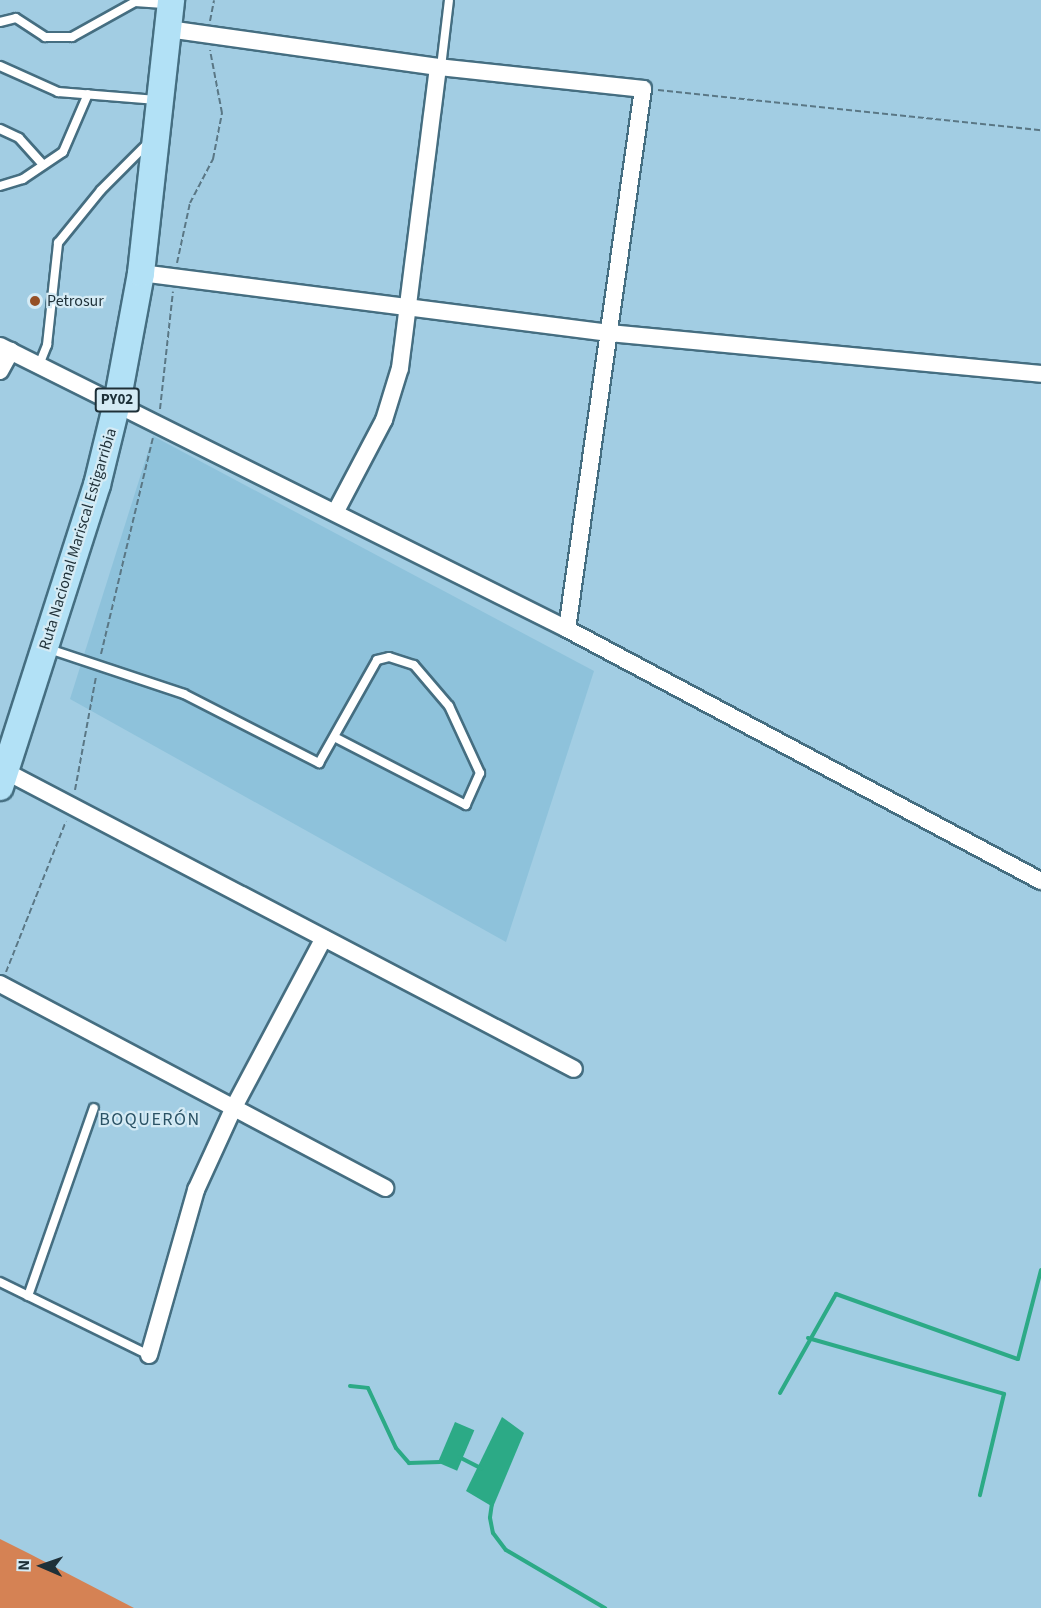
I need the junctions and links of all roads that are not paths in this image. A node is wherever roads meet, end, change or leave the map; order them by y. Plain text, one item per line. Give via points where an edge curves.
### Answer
1 (449, 0) edge
2 (135, 1) edge
3 (170, 11) edge
4 (0, 22) edge
5 (0, 66) edge
6 (440, 67) junction
7 (88, 94) junction
8 (160, 100) junction
9 (0, 129) edge
10 (157, 135) junction
11 (43, 165) junction
12 (0, 186) edge
13 (141, 273) junction
14 (408, 308) junction
15 (609, 333) junction
16 (5, 349) edge
17 (39, 365) junction
18 (0, 371) edge
19 (1041, 374) edge
20 (117, 403) junction
21 (336, 511) junction
22 (567, 629) junction
23 (45, 648) junction
24 (334, 736) junction
25 (3, 779) edge
26 (1041, 880) edge
27 (324, 938) junction
28 (1, 984) edge
29 (574, 1070) dead end
30 (234, 1107) junction
31 (94, 1108) dead end
32 (385, 1188) dead end
33 (0, 1282) edge
34 (28, 1296) junction
35 (149, 1355) joint

1 - 6 lane
2 - 3 lane
2 - 4 lane via 72,37 45,37 16,18
3 - 6 street via 207,34
3 - 8 main road, Ruta Nacional Mariscal Estigarribia / PY02
5 - 7 lane via 58,92
6 - 14 street
6 - 15 street via 643,89
7 - 8 lane
7 - 11 lane via 63,152
8 - 10 main road, Ruta Nacional Mariscal Estigarribia / PY02
9 - 11 lane via 19,138
10 - 13 main road, Ruta Nacional Mariscal Estigarribia / PY02
10 - 17 lane via 101,190 58,243 47,345
11 - 12 lane via 23,179
13 - 14 street
13 - 20 main road, Ruta Nacional Mariscal Estigarribia / PY02
14 - 15 street
14 - 21 street via 400,368 384,420
15 - 19 street
15 - 22 street
16 - 17 street
16 - 18 street
17 - 20 street
20 - 21 street
20 - 23 main road, Ruta Nacional Mariscal Estigarribia / PY02 via 97,485
21 - 22 street
22 - 26 street
23 - 24 lane via 184,694 319,763
23 - 25 main road, Ruta Nacional Mariscal Estigarribia / PY02
24 - 24 lane via 466,805 480,774 449,706 414,665 389,657 377,660
25 - 27 street via 72,806
27 - 29 street
27 - 30 street
28 - 30 street
30 - 32 street
30 - 35 street via 196,1190
31 - 34 lane
33 - 34 lane
34 - 35 lane

